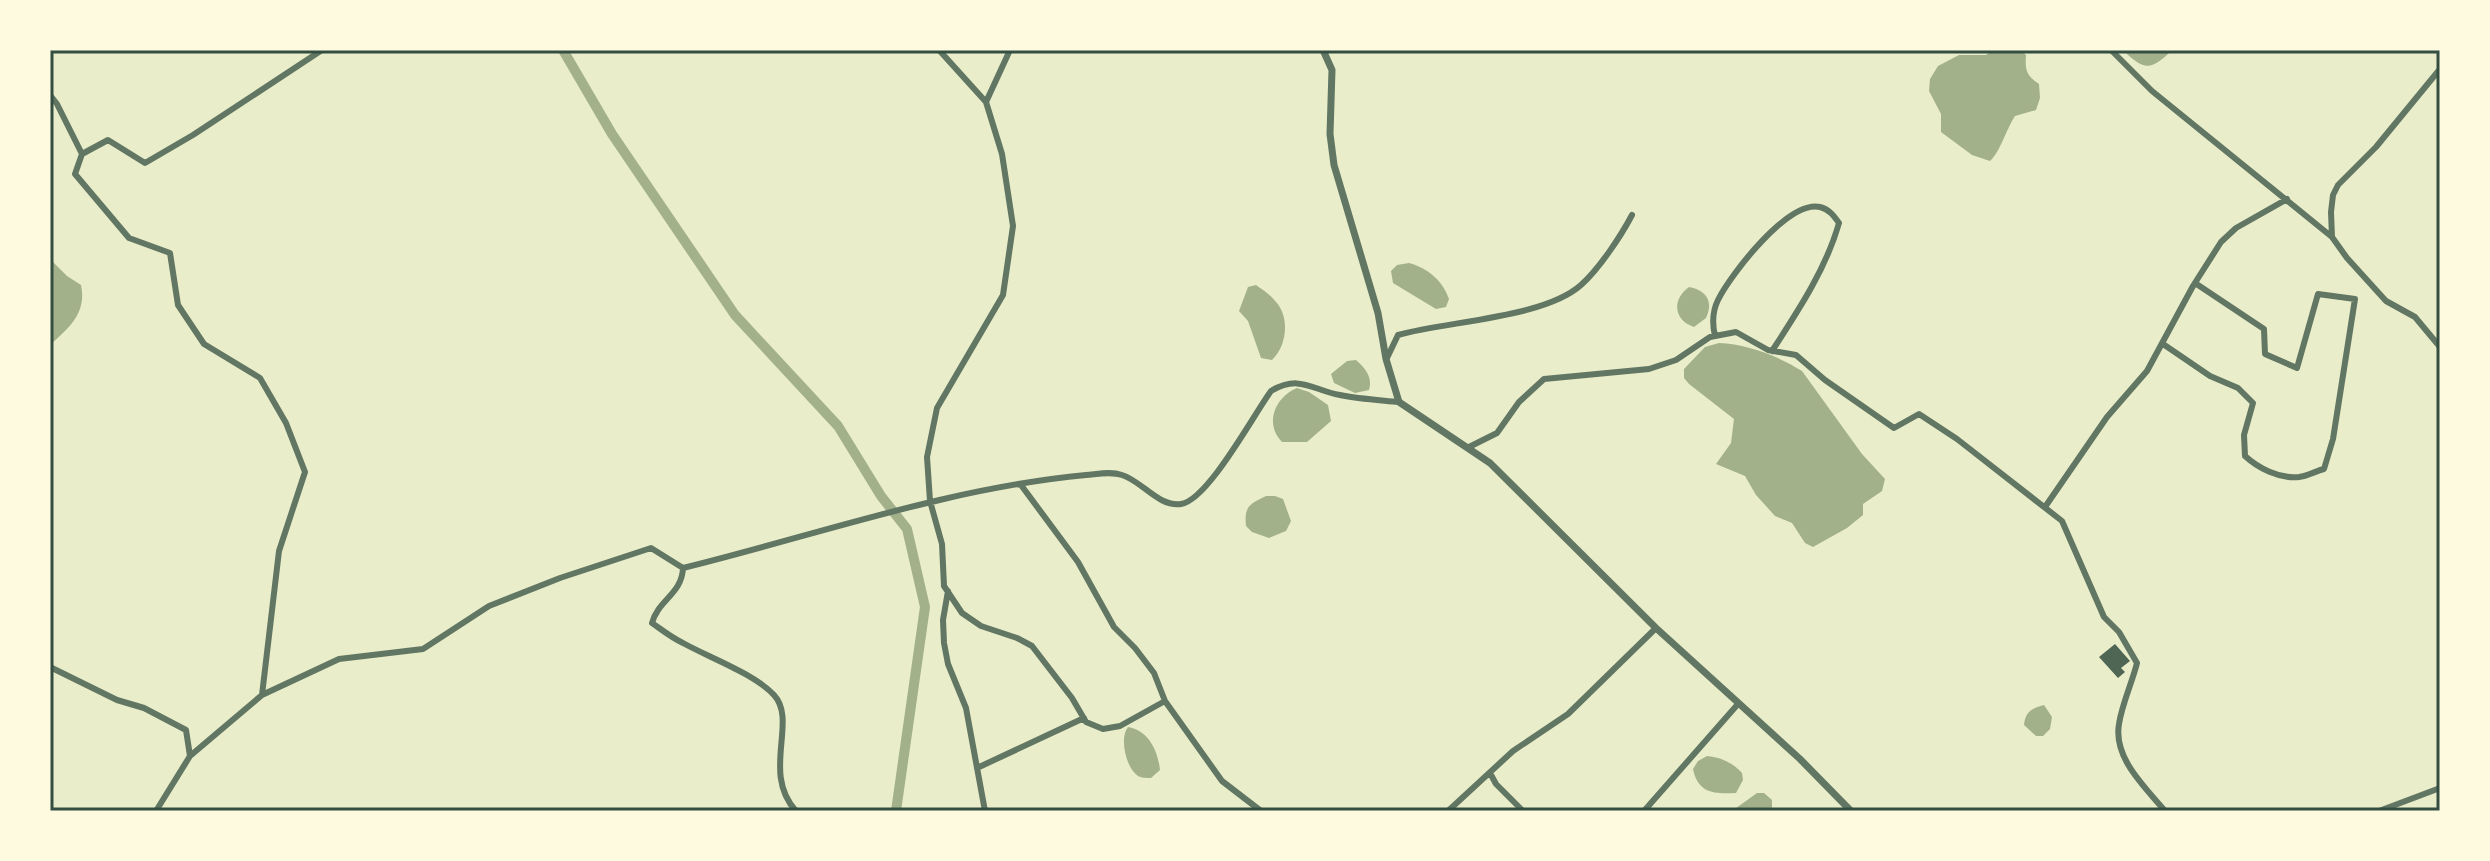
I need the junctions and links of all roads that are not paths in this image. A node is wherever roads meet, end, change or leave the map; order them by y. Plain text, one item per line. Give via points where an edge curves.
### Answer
1 (322, 50) edge
2 (939, 50) edge
3 (1010, 50) edge
4 (1323, 50) edge
5 (2111, 50) edge
6 (2440, 69) edge
7 (50, 95) edge
8 (986, 102) junction
9 (82, 154) junction
10 (2287, 199) junction
11 (1632, 215) dead end
12 (2332, 237) junction
13 (2195, 283) junction
14 (1715, 336) junction
15 (2163, 344) junction
16 (2440, 347) edge
17 (1772, 351) junction
18 (1386, 359) junction
19 (1399, 402) junction
20 (1469, 447) junction
21 (1021, 485) junction
22 (930, 501) junction
23 (2045, 507) junction
24 (683, 568) junction
25 (948, 591) junction
26 (1656, 628) junction
27 (50, 667) edge
28 (262, 695) junction
29 (1165, 701) junction
30 (1738, 704) junction
31 (1084, 718) junction
32 (190, 756) junction
33 (977, 768) junction
34 (1490, 773) junction
35 (2440, 788) edge
36 (2162, 810) edge
37 (156, 811) edge
38 (796, 811) edge
39 (985, 811) edge
40 (1261, 811) edge
41 (1448, 811) edge
42 (1523, 811) edge
43 (1644, 811) edge
44 (1851, 811) edge
45 (2379, 811) edge

1 - 9 street via 145,163 108,140
2 - 8 street
3 - 8 street
4 - 18 street via 1332,70 1331,149
5 - 10 street via 2152,91
6 - 12 street via 2338,185
7 - 9 street
8 - 22 street via 1002,154 1013,226 1003,295 937,408 927,457
9 - 28 street via 75,174 129,238 170,253 178,305 204,344 260,378 286,423 305,472 279,551
10 - 12 street
10 - 13 street via 2236,228
11 - 18 street via 1580,286 1538,307 1398,335
12 - 16 street via 2386,301 2415,317
13 - 15 street
13 - 15 street via 2264,329 2265,354 2297,368 2318,294 2355,299 2324,469 2298,477 2255,466 2245,456 2244,435 2253,403 2238,388
14 - 17 street via 1736,332
14 - 17 street via 1713,315 1728,283 1773,229 1799,210 1818,206 1839,223 1832,246
14 - 20 street via 1676,360 1649,369 1544,379 1497,433
15 - 23 street
17 - 23 street via 1796,355 1894,428 1919,414
18 - 19 street
19 - 20 street
19 - 21 street via 1283,384 1271,391 1218,473 1182,504 1167,502 1114,473
20 - 26 street
21 - 22 street
21 - 29 street via 1078,562 1114,627 1154,673
22 - 24 street
22 - 25 street
23 - 36 street via 2062,521 2104,617 2137,663 2119,724 2119,746
24 - 28 street via 651,548 489,606 423,649 339,659
24 - 38 street via 680,585 652,623 776,696 783,720 778,767 786,800
25 - 31 street via 962,613 981,626 1032,646
25 - 33 street via 944,643 966,708
26 - 30 street
26 - 34 street via 1568,714
27 - 32 street via 186,730
28 - 32 street
29 - 31 street via 1120,726 1103,729
29 - 40 street via 1222,781
30 - 43 street
30 - 44 street
31 - 33 street
32 - 37 street
33 - 39 street
34 - 41 street
34 - 42 street
35 - 45 street

